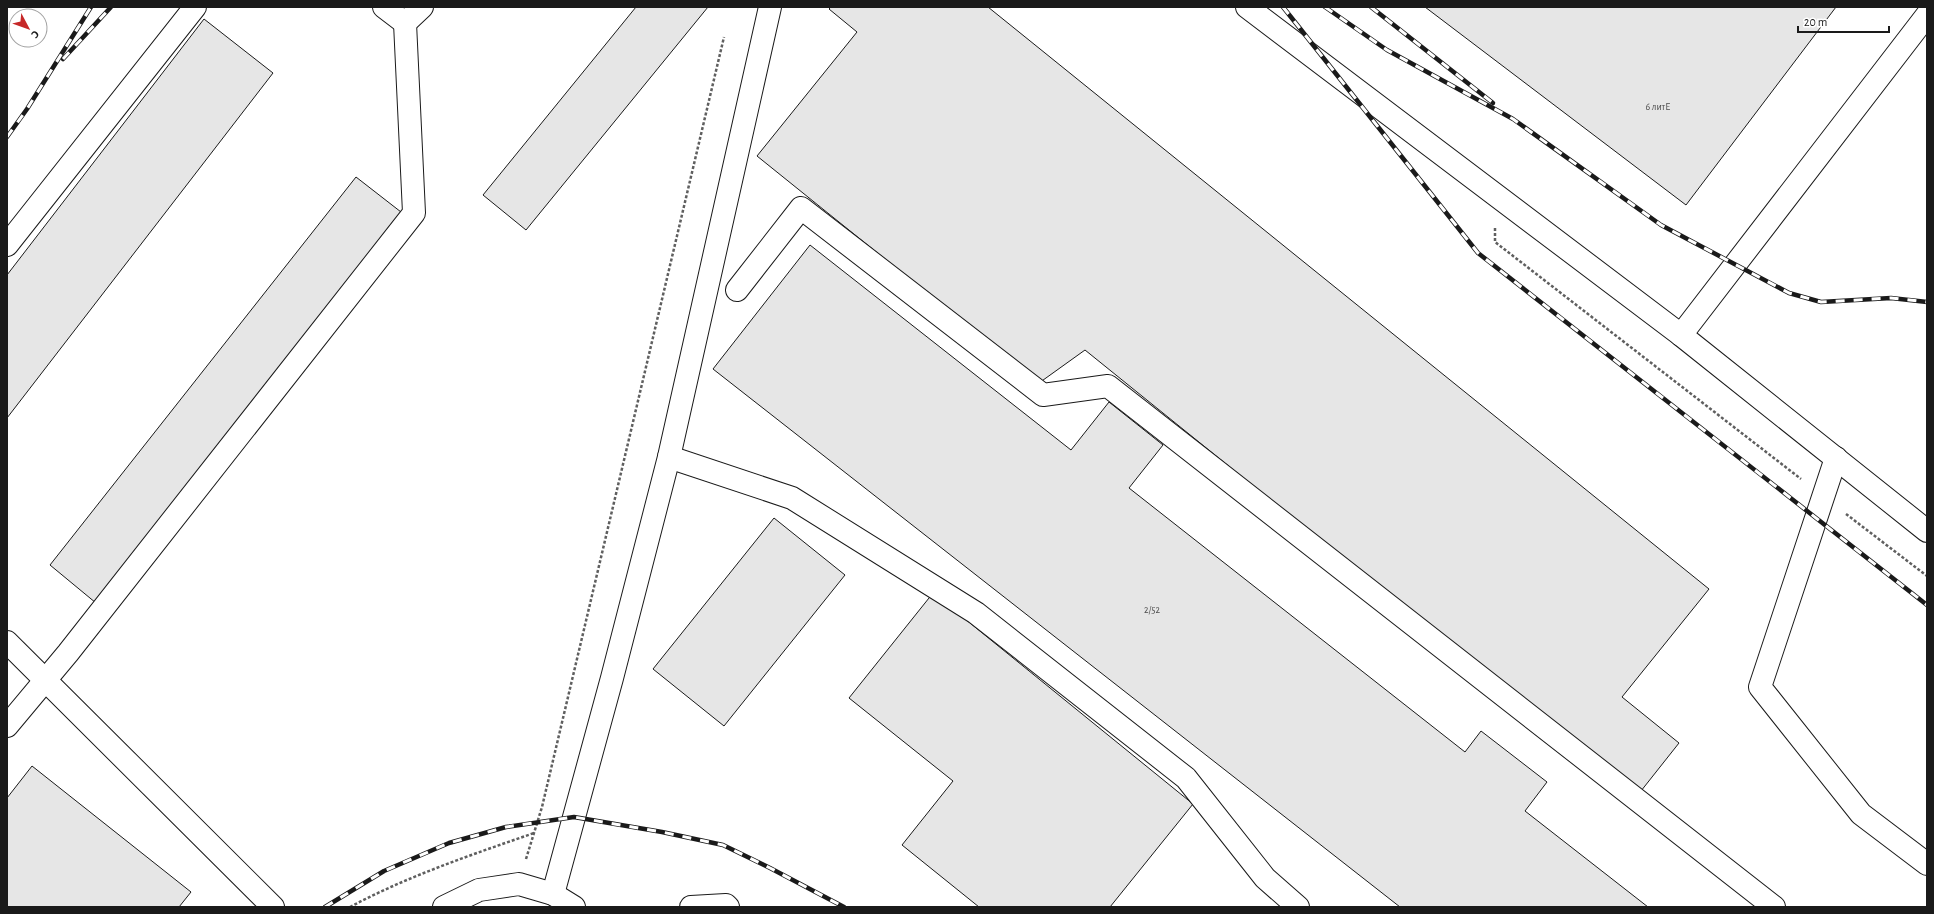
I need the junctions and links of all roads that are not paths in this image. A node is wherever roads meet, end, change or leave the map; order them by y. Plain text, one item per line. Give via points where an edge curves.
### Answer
1 (195, 7) edge
2 (384, 7) edge
3 (422, 7) edge
4 (770, 7) edge
5 (1248, 7) edge
6 (1927, 15) edge
7 (405, 23) junction
8 (7, 245) edge
9 (737, 290) dead end
10 (1681, 335) junction
11 (669, 457) junction
12 (1836, 458) junction
13 (1927, 530) edge
14 (7, 642) edge
15 (45, 680) junction
16 (7, 726) edge
17 (1927, 864) edge
18 (553, 894) junction
19 (273, 907) edge
20 (443, 907) edge
21 (574, 907) edge
22 (691, 907) edge
23 (728, 907) edge
24 (1298, 907) edge
25 (1774, 907) edge

1 - 8 lane
2 - 7 lane
3 - 7 lane
4 - 11 lane
5 - 10 lane
6 - 10 lane
7 - 15 lane via 414,213
9 - 25 lane via 801,208 1043,395 1108,386
10 - 12 lane
11 - 18 lane
11 - 24 lane via 792,498 976,614 1186,778 1265,878
12 - 13 lane
12 - 17 lane via 1760,687 1861,814
14 - 15 lane
15 - 16 lane
15 - 19 lane
18 - 20 lane via 519,884 480,890
18 - 21 lane
22 - 23 lane

